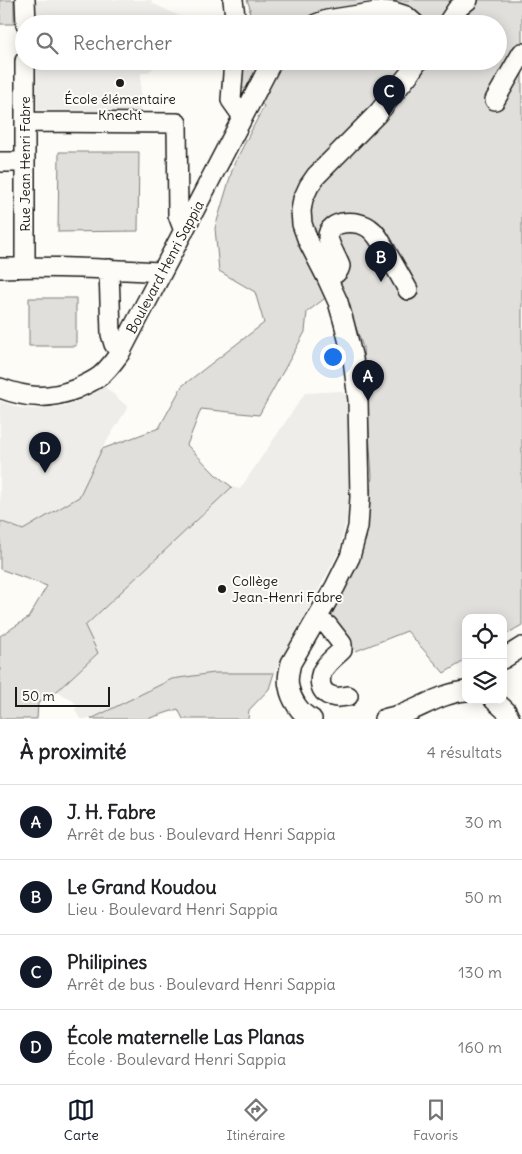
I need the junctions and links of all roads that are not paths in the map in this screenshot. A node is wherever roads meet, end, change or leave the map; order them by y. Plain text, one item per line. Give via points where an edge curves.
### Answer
1 (25, 0) edge
2 (234, 0) edge
3 (468, 0) edge
4 (26, 15) edge
5 (235, 15) edge
6 (359, 15) edge
7 (403, 15) edge
8 (453, 15) edge
9 (522, 53) edge
10 (25, 70) edge
11 (233, 70) edge
12 (267, 70) edge
13 (412, 70) edge
14 (494, 100) dead end
15 (243, 117) junction
16 (25, 122) junction
17 (0, 162) edge
18 (25, 162) junction
19 (184, 231) junction
20 (25, 267) junction
21 (0, 268) edge
22 (109, 269) junction
23 (162, 272) junction
24 (327, 278) junction
25 (408, 290) dead end
26 (120, 353) junction
27 (0, 388) edge
28 (317, 618) junction
29 (522, 647) edge
30 (507, 656) edge
31 (462, 691) edge
32 (348, 696) dead end
33 (498, 704) edge
34 (522, 715) edge
35 (312, 719) edge
36 (384, 719) edge
37 (510, 719) edge
38 (519, 719) edge

1 - 4 street
2 - 5 street
3 - 8 street
6 - 7 street via 384,11
9 - 14 street
10 - 16 street, Rue Jean Henri Fabre
11 - 15 street via 231,100
12 - 15 street, Boulevard Henri Sappia
13 - 24 street via 378,113 316,176 303,199 302,224
15 - 19 street, Boulevard Henri Sappia
16 - 18 street, Rue Jean Henri Fabre
16 - 19 street via 177,123 178,216
17 - 18 street
18 - 20 street, Rue Jean Henri Fabre
19 - 23 street, Boulevard Henri Sappia
20 - 21 street
20 - 22 street
22 - 23 street
22 - 26 street via 111,334
23 - 26 street, Boulevard Henri Sappia
24 - 25 street via 340,266 329,240 330,230 346,222 356,223 368,226 376,234
24 - 28 street via 338,302 356,378 360,497 358,527 350,557
26 - 27 street, Boulevard Henri Sappia via 100,376 56,395 26,395
28 - 32 street via 328,626 343,647 325,667 321,688 333,697
28 - 35 street via 291,663 288,686 299,709
29 - 30 street
31 - 36 street
33 - 37 street
34 - 38 street

